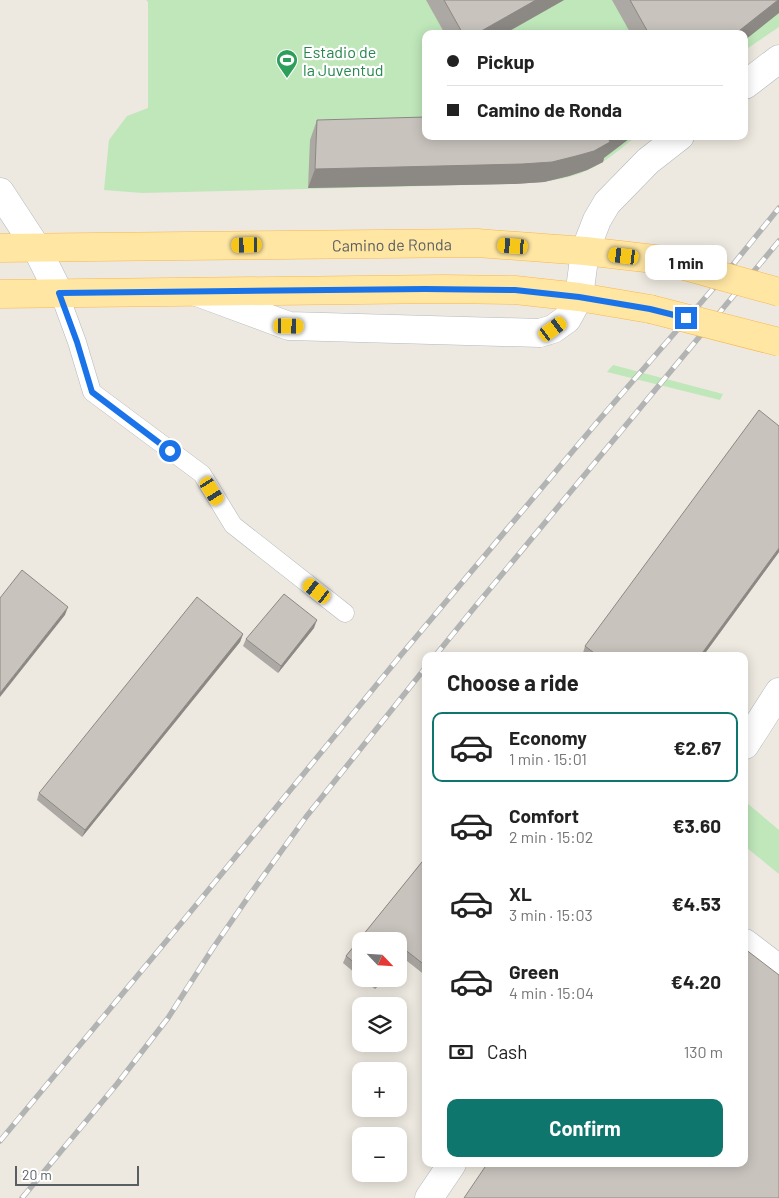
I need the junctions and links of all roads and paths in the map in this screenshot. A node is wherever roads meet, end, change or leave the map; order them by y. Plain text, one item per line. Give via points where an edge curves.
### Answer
1 (779, 59) edge
2 (748, 83) edge
3 (675, 140) edge
4 (0, 192) edge
5 (36, 247) junction
6 (0, 248) edge
7 (585, 251) junction
8 (195, 292) junction
9 (779, 292) edge
10 (59, 293) junction
11 (0, 294) edge
12 (579, 297) junction
13 (779, 342) edge
14 (345, 614) dead end
15 (779, 692) edge
16 (748, 740) edge
17 (748, 945) edge
18 (779, 969) edge
19 (450, 1167) edge
20 (429, 1198) edge

1 - 2 street
3 - 7 street via 648,161 608,203 597,220
4 - 5 street
5 - 6 main road, Camino de Ronda
5 - 7 main road, Camino de Ronda via 477,243
5 - 10 street
7 - 9 main road, Camino de Ronda, bridge via 662,260
7 - 12 street
8 - 10 main road
8 - 12 main road via 444,289 515,290
8 - 12 street via 289,326 540,333 567,319
10 - 11 main road
10 - 14 lane via 92,392 202,474 233,524
12 - 13 main road, bridge via 650,309
15 - 16 street
17 - 18 street
19 - 20 street

